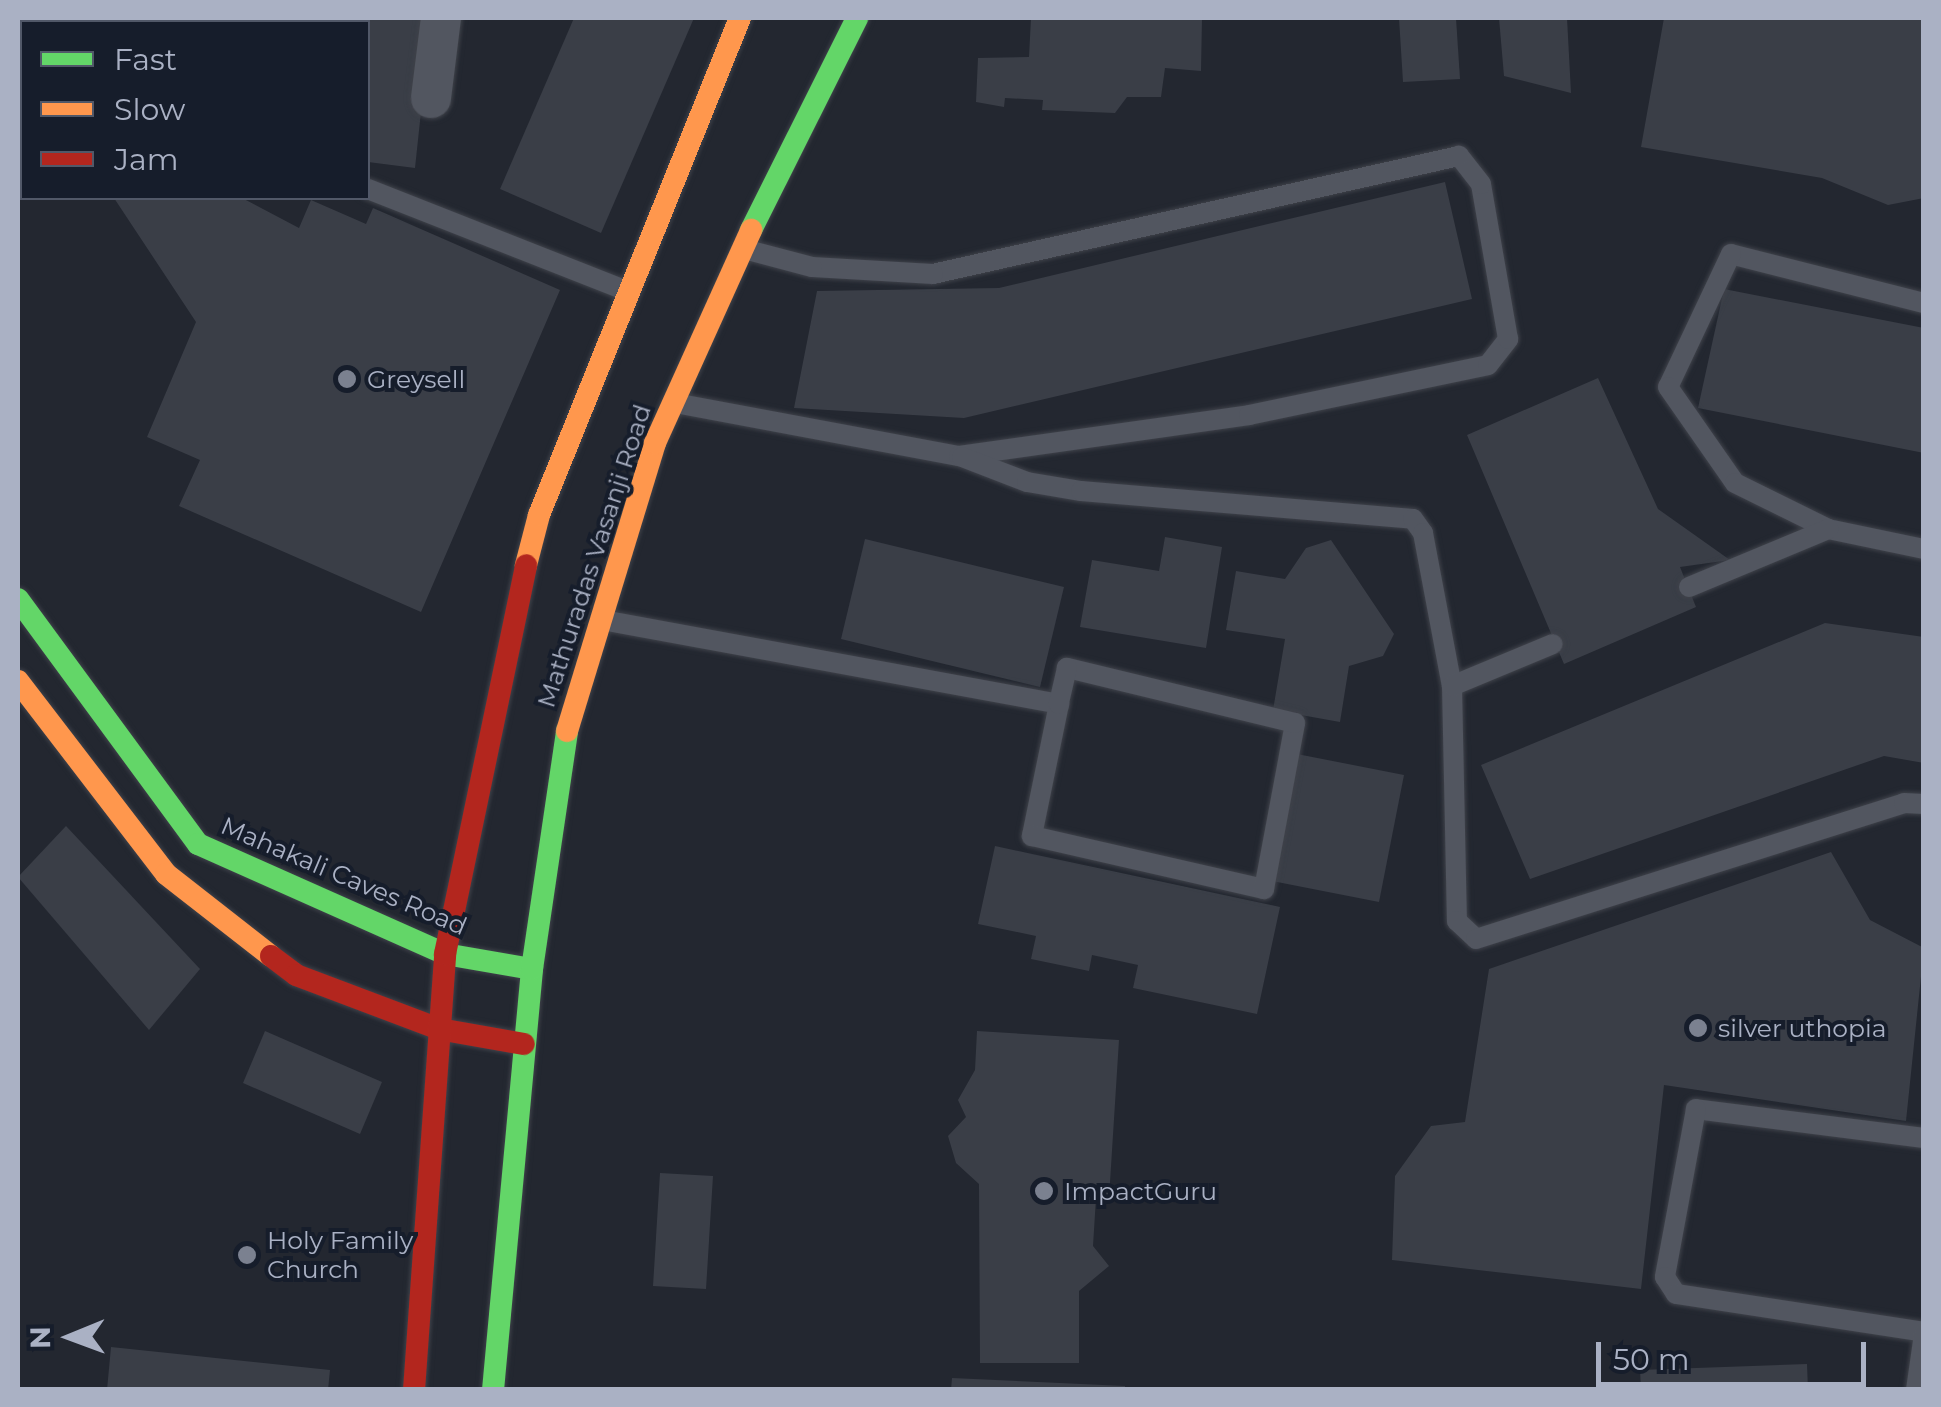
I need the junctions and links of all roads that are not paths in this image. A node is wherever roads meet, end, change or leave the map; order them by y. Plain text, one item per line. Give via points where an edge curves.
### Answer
1 (441, 18) edge
2 (740, 18) edge
3 (857, 18) edge
4 (431, 98) dead end
5 (370, 190) edge
6 (742, 249) junction
7 (625, 290) junction
8 (1924, 303) edge
9 (673, 402) junction
10 (959, 456) junction
11 (1828, 529) junction
12 (1924, 548) edge
13 (1689, 587) dead end
14 (18, 599) edge
15 (600, 620) junction
16 (1553, 644) dead end
17 (18, 684) edge
18 (1452, 686) junction
19 (1059, 704) junction
20 (1924, 804) edge
21 (394, 908) dead end
22 (362, 917) junction
23 (444, 954) junction
24 (532, 969) junction
25 (439, 1029) junction
26 (524, 1044) junction
27 (1924, 1138) edge
28 (1924, 1333) edge
29 (414, 1390) edge
30 (493, 1390) edge
31 (1916, 1390) edge

1 - 4 street
2 - 7 main road
3 - 6 main road, Mathuradas Vasanji Road
5 - 7 lane
6 - 9 main road, Mathuradas Vasanji Road
6 - 10 lane via 812,267 933,274 1445,155 1474,168 1508,339 1488,365 1195,424
7 - 23 main road via 539,516 447,883
8 - 11 lane via 1731,254 1668,387 1735,482
9 - 10 lane
9 - 15 main road, Mathuradas Vasanji Road
10 - 18 lane via 1027,482 1081,491 1207,508 1413,519 1423,533
11 - 12 lane
11 - 13 lane
14 - 22 main road, Mahakali Caves Road via 58,664 198,844
15 - 19 lane
15 - 24 main road, Mathuradas Vasanji Road via 570,716
16 - 18 lane
17 - 25 main road via 166,874 296,974
18 - 20 lane via 1457,921 1476,939 1904,803
19 - 19 lane via 1032,836 1264,889 1294,722 1066,668
21 - 22 main road
22 - 23 main road, Mahakali Caves Road
23 - 24 main road, Mahakali Caves Road
23 - 25 main road
24 - 26 main road, Mathuradas Vasanji Road
25 - 26 main road
25 - 29 main road
26 - 30 main road, Mathuradas Vasanji Road
27 - 28 lane via 1696,1109 1664,1277 1676,1294
28 - 31 lane

